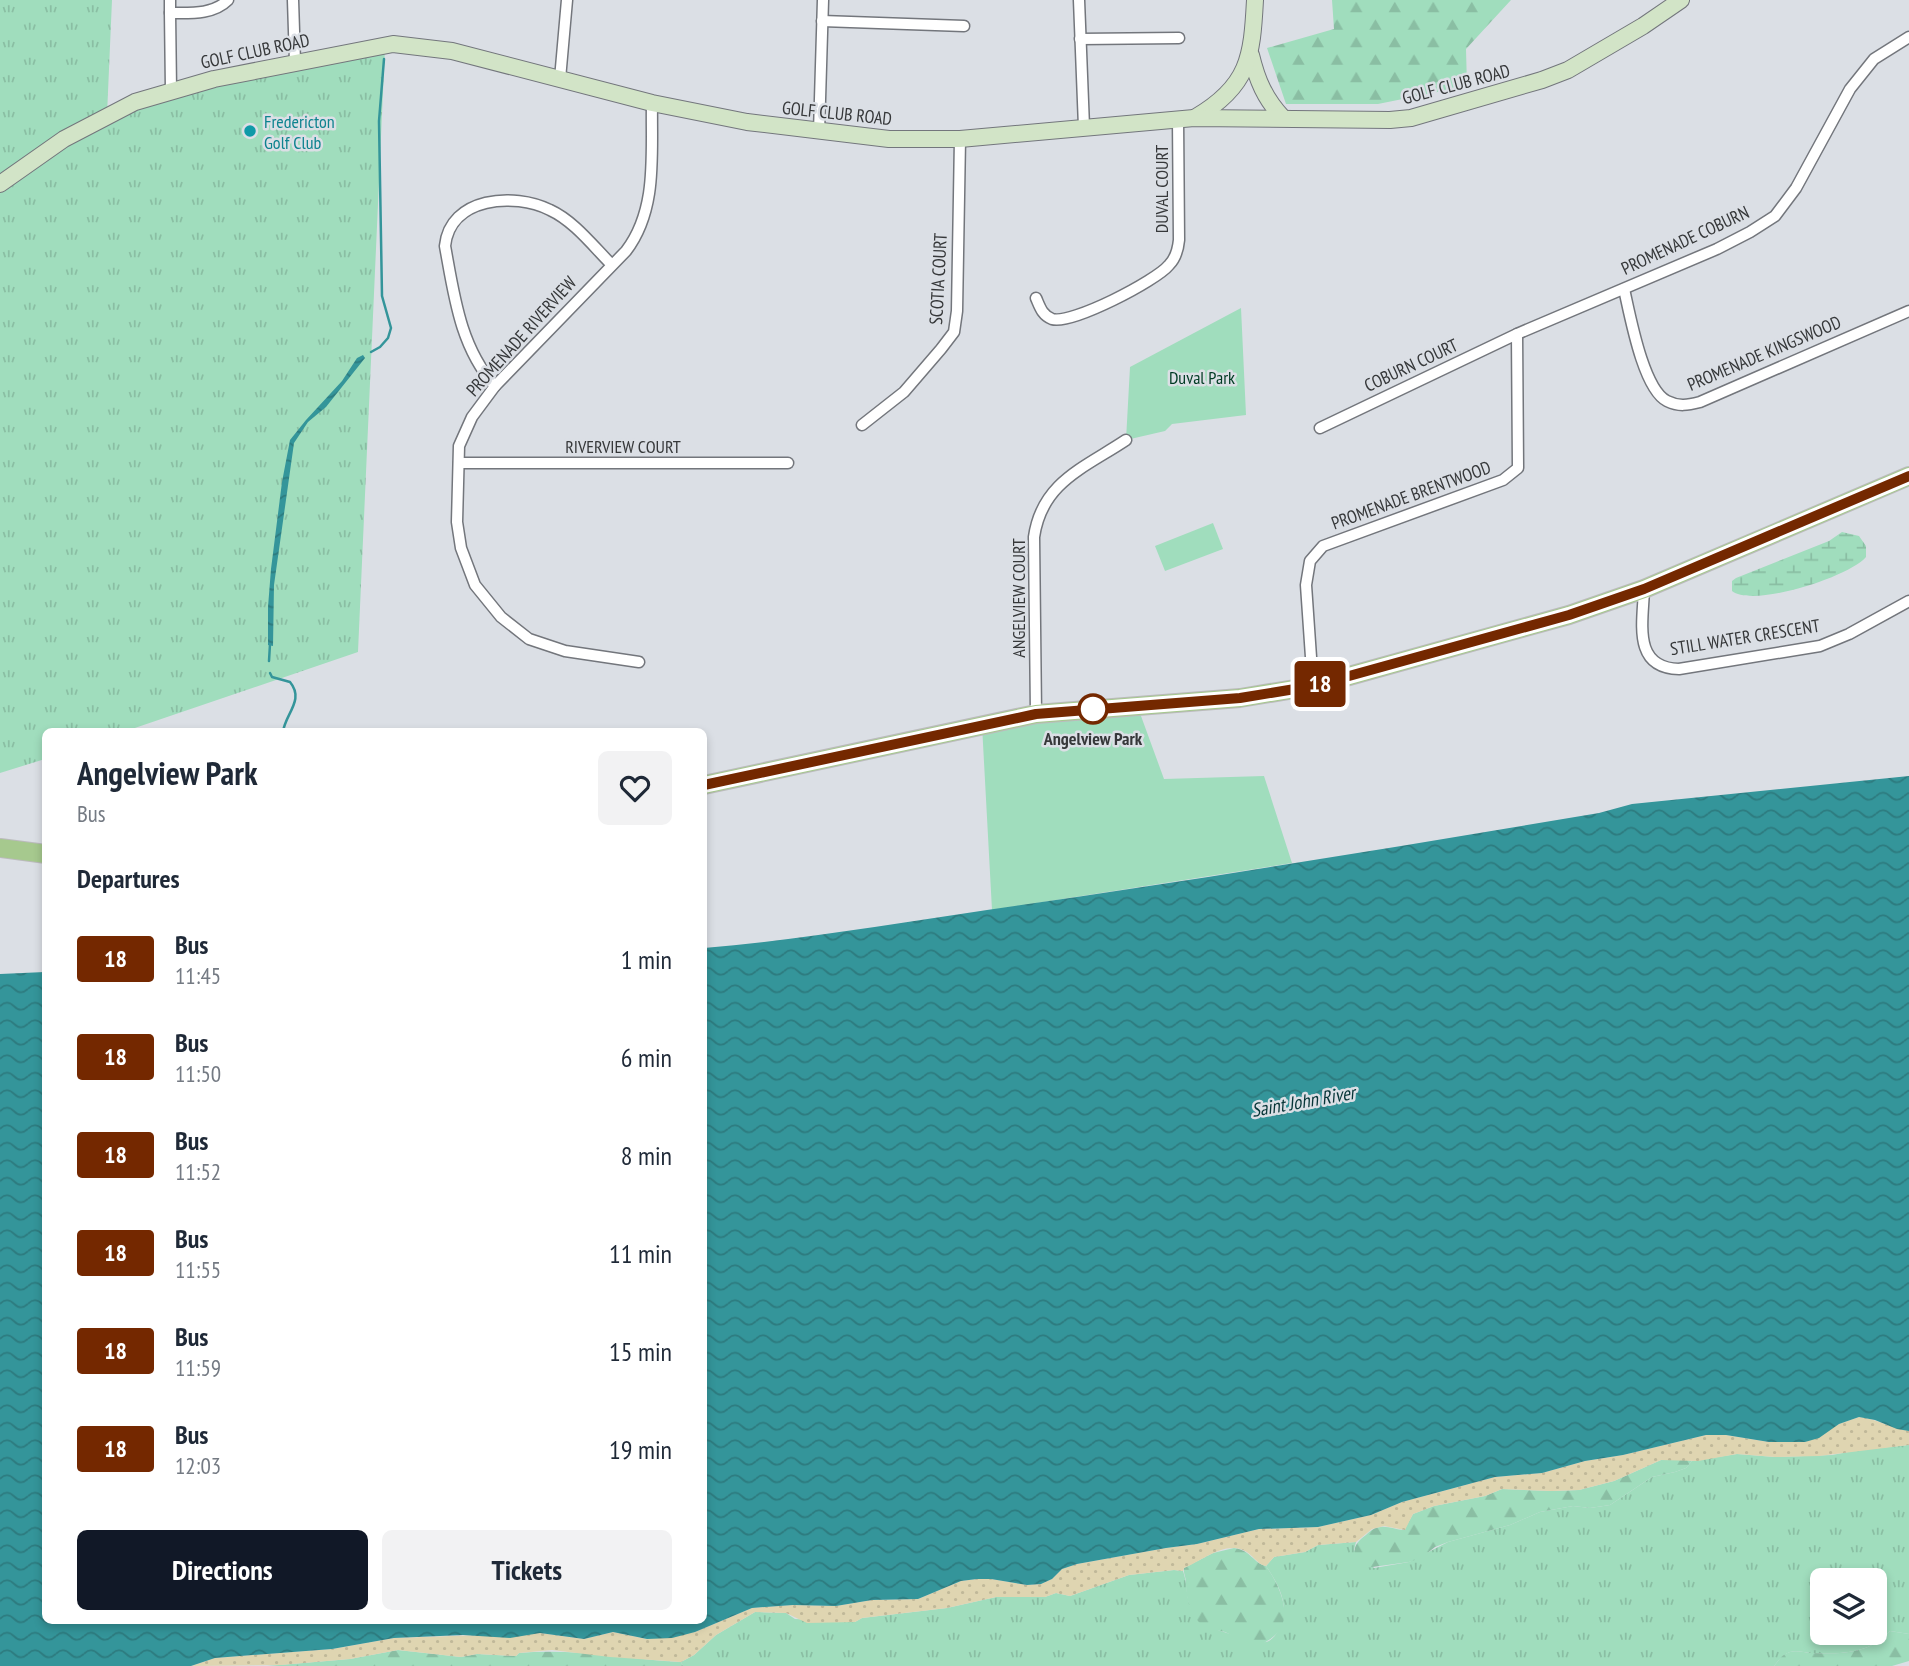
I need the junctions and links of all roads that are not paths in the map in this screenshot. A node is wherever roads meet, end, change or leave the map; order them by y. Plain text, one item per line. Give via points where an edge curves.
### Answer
1 (170, 0) edge
2 (228, 0) edge
3 (293, 0) edge
4 (567, 0) edge
5 (823, 0) edge
6 (1079, 0) edge
7 (1255, 0) edge
8 (1681, 0) edge
9 (170, 13) junction
10 (822, 21) junction
11 (964, 26) dead end
12 (1909, 37) edge
13 (1179, 38) dead end
14 (1080, 39) junction
15 (1251, 55) junction
16 (295, 62) junction
17 (560, 79) junction
18 (171, 90) junction
19 (652, 103) junction
20 (1186, 118) junction
21 (1283, 118) junction
22 (1083, 127) junction
23 (819, 132) junction
24 (960, 139) junction
25 (0, 184) edge
26 (611, 264) junction
27 (1623, 289) junction
28 (1036, 298) dead end
29 (1909, 311) edge
30 (1517, 334) junction
31 (495, 386) junction
32 (862, 425) dead end
33 (1320, 428) dead end
34 (1126, 440) dead end
35 (459, 463) junction
36 (788, 463) dead end
37 (1909, 476) edge
38 (1644, 589) junction
39 (1909, 601) edge
40 (639, 662) dead end
41 (1313, 686) junction
42 (1036, 714) junction
43 (707, 784) edge
44 (0, 849) edge
45 (42, 854) edge

1 - 9 street
2 - 9 street via 199,13
3 - 16 street
4 - 17 street
5 - 10 street
6 - 14 street
7 - 15 street
8 - 21 street, GOLF CLUB ROAD via 1568,70 1432,113 1390,120
9 - 18 street
10 - 11 street
10 - 23 street
12 - 27 street, PROMENADE COBURN via 1874,59 1850,89 1796,188 1775,216 1717,249
13 - 14 street
14 - 22 street
15 - 20 street via 1235,86 1210,109
15 - 21 street via 1261,88
16 - 17 street, GOLF CLUB ROAD via 393,44 452,51
16 - 18 street, GOLF CLUB ROAD
17 - 19 street, GOLF CLUB ROAD
18 - 25 street, GOLF CLUB ROAD via 135,102 64,139
19 - 23 street, GOLF CLUB ROAD
19 - 26 street, PROMENADE RIVERVIEW via 650,200 638,235
20 - 21 street, GOLF CLUB ROAD
20 - 22 street, GOLF CLUB ROAD
20 - 28 street, DUVAL COURT via 1178,250 1168,267 1072,317 1051,318 1042,313
22 - 24 street, GOLF CLUB ROAD
23 - 24 street, GOLF CLUB ROAD
24 - 32 street, SCOTIA COURT via 954,332 904,391
26 - 31 street, PROMENADE RIVERVIEW
26 - 31 street via 563,218 536,204 486,203 452,222 445,246 463,333 482,372
27 - 29 street, PROMENADE KINGSWOOD via 1650,384 1665,400 1681,406 1700,402
27 - 30 street, PROMENADE COBURN
30 - 33 street, COBURN COURT
30 - 41 street, PROMENADE BRENTWOOD via 1518,468 1503,480 1323,547 1310,561 1306,586
31 - 35 street, PROMENADE RIVERVIEW via 472,417 459,446
34 - 42 street, ANGELVIEW COURT via 1065,481 1050,495 1037,522
35 - 36 street, RIVERVIEW COURT
35 - 40 street, PROMENADE RIVERVIEW via 461,548 475,585 501,617 529,639 553,647
37 - 38 main road
38 - 39 street, STILL WATER CRESCENT via 1644,647 1667,669 1820,646
38 - 41 main road via 1569,615
41 - 42 main road via 1240,698
42 - 43 main road
44 - 45 main road

